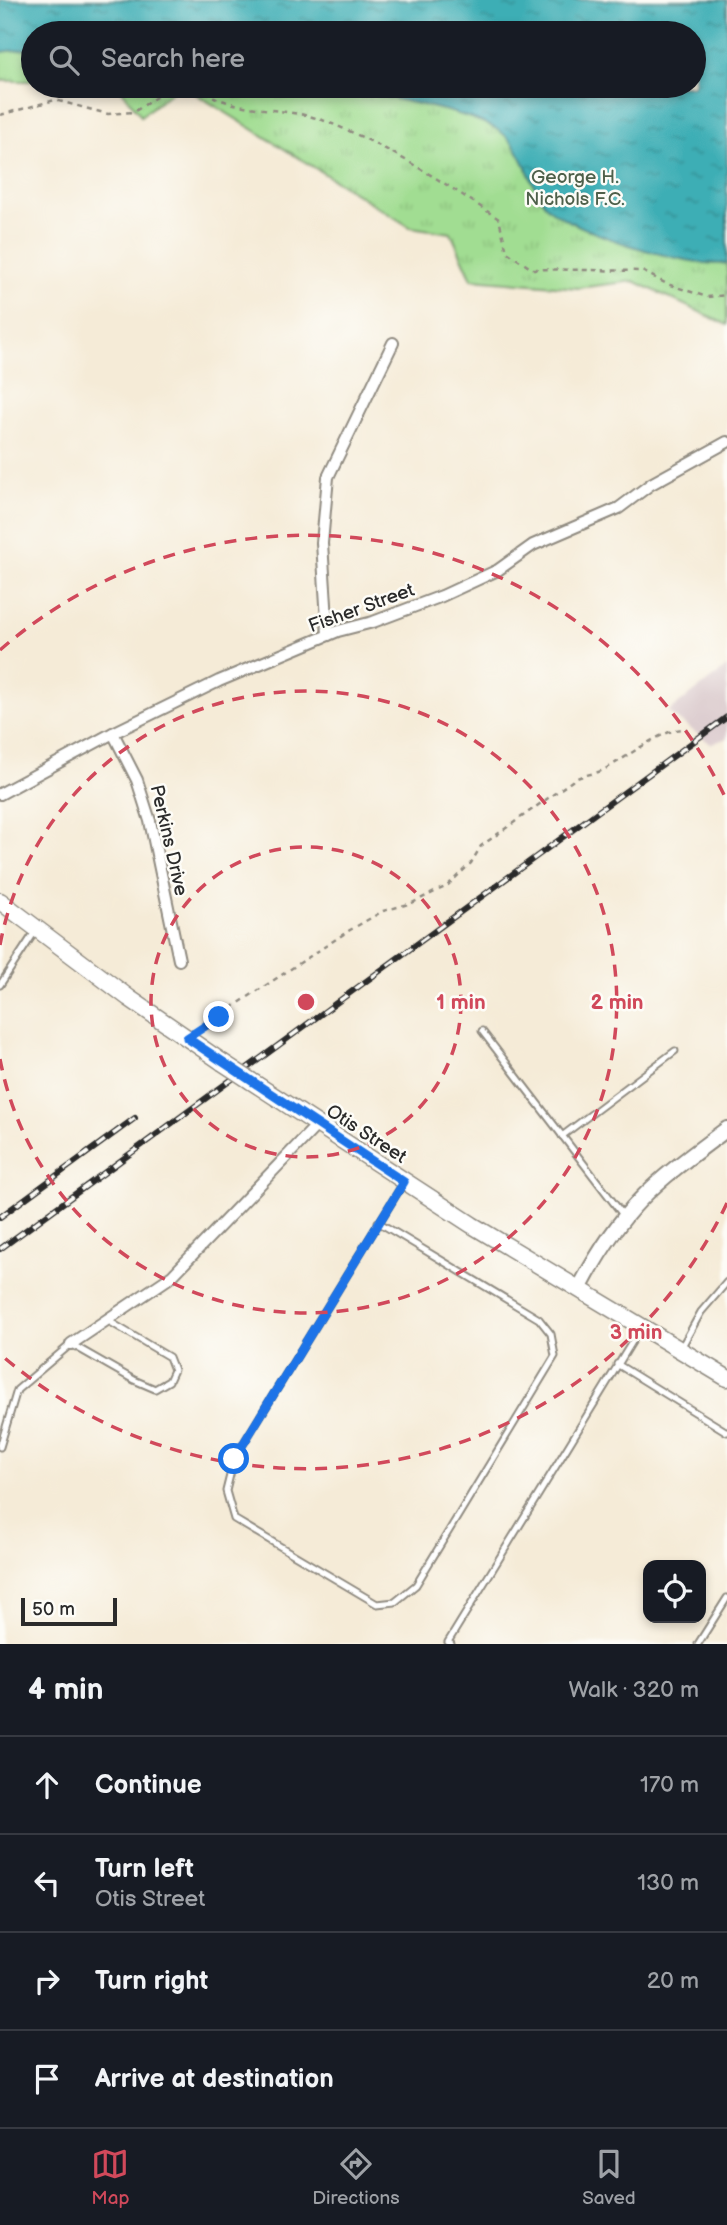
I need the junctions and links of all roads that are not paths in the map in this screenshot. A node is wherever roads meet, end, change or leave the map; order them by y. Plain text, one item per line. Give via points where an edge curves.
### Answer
1 (393, 343) dead end
2 (727, 442) edge
3 (328, 635) junction
4 (113, 733) junction
5 (0, 794) edge
6 (0, 901) edge
7 (36, 930) junction
8 (179, 960) dead end
9 (0, 985) edge
10 (482, 1031) dead end
11 (676, 1051) dead end
12 (316, 1126) junction
13 (727, 1129) edge
14 (562, 1136) junction
15 (404, 1182) junction
16 (624, 1215) junction
17 (378, 1222) junction
18 (727, 1282) edge
19 (579, 1289) junction
20 (107, 1320) junction
21 (642, 1327) junction
22 (71, 1344) junction
23 (680, 1350) junction
24 (617, 1364) junction
25 (727, 1378) edge
26 (727, 1432) edge
27 (0, 1447) edge
28 (727, 1598) edge
29 (451, 1644) edge
30 (698, 1644) edge

1 - 3 street via 328,477 322,543
2 - 3 street, Fisher Street via 651,484 619,508 533,545 498,570 373,622
3 - 4 street, Fisher Street
4 - 5 street, Fisher Street
4 - 8 street, Perkins Drive via 137,780 150,821
6 - 7 main road, Otis Street
7 - 9 lane
7 - 12 main road, Otis Street, bridge
10 - 14 lane
11 - 14 lane
12 - 15 main road, Otis Street
12 - 20 street via 172,1276
13 - 16 street via 662,1176
14 - 16 lane
15 - 17 lane
15 - 19 main road, Otis Street
16 - 19 street
17 - 17 lane via 234,1459 226,1491 234,1519 377,1604 395,1602 416,1585 555,1356 551,1334 539,1319
18 - 23 lane via 701,1312
19 - 21 main road, Otis Street
20 - 22 street
20 - 22 lane via 169,1357 174,1370 169,1381 156,1389
21 - 23 main road, Otis Street
21 - 24 lane
22 - 27 lane via 17,1390
23 - 25 main road, Otis Street
24 - 26 lane
24 - 29 lane via 448,1642
28 - 30 lane

